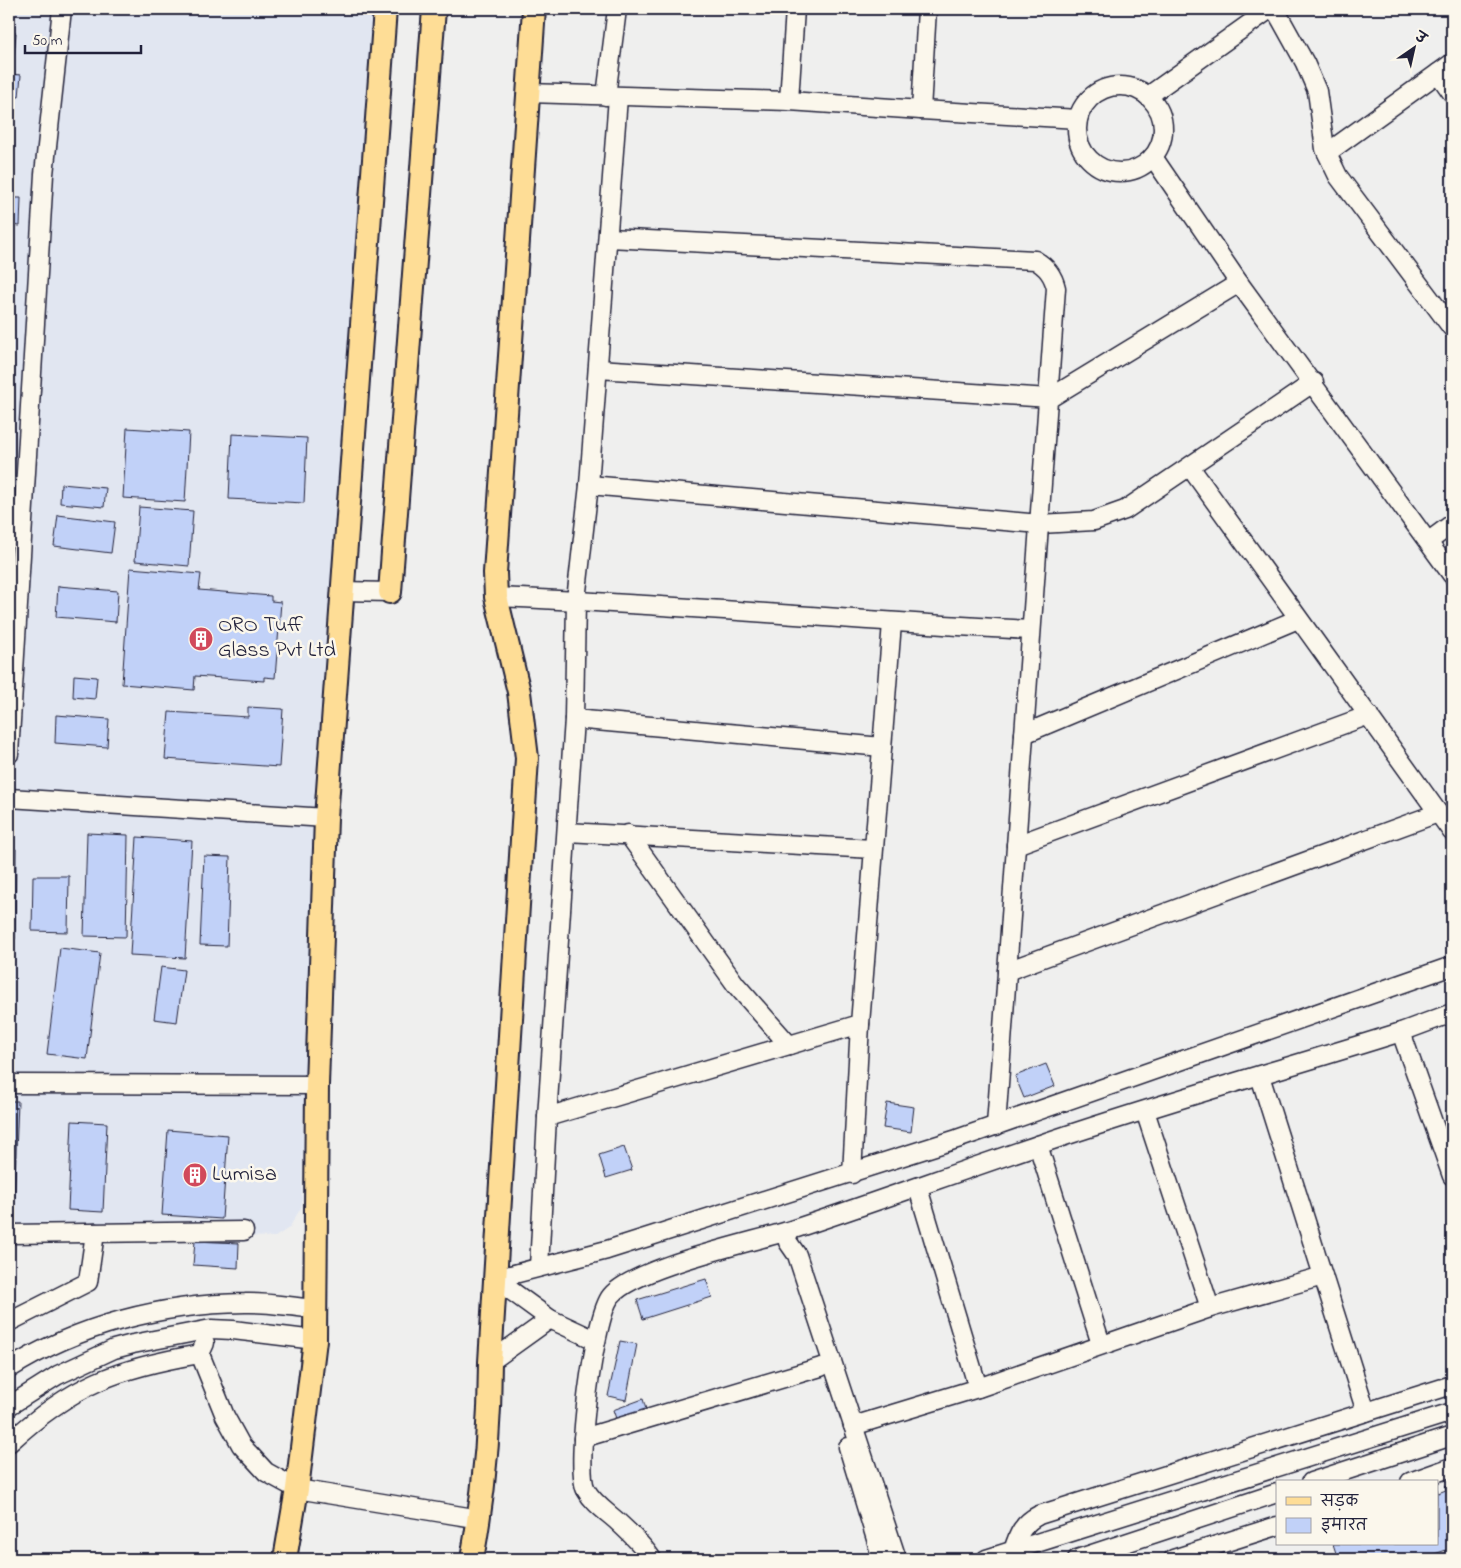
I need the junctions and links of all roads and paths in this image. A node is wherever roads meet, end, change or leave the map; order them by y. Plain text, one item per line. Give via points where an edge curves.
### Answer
1 (62, 9) edge
2 (385, 9) edge
3 (434, 9) edge
4 (534, 9) edge
5 (617, 9) edge
6 (795, 9) edge
7 (926, 9) edge
8 (1270, 9) edge
9 (1275, 9) edge
10 (1445, 68) edge
11 (528, 93) junction
12 (1452, 93) edge
13 (1148, 96) junction
14 (612, 97) junction
15 (789, 101) junction
16 (921, 110) junction
17 (1078, 119) junction
18 (1327, 154) junction
19 (1153, 157) junction
20 (609, 238) junction
21 (1240, 282) junction
22 (1452, 328) edge
23 (598, 369) junction
24 (1314, 382) junction
25 (1050, 398) junction
26 (1190, 467) junction
27 (589, 485) junction
28 (1040, 524) junction
29 (1452, 524) edge
30 (1429, 541) junction
31 (1452, 574) edge
32 (342, 591) junction
33 (390, 592) joint
34 (496, 597) junction
35 (576, 600) junction
36 (1298, 619) junction
37 (892, 623) junction
38 (1031, 630) junction
39 (1369, 715) junction
40 (574, 719) junction
41 (1024, 734) junction
42 (882, 747) junction
43 (9, 754) edge
44 (9, 798) edge
45 (1438, 813) junction
46 (326, 818) junction
47 (567, 832) junction
48 (1452, 832) edge
49 (628, 834) junction
50 (1016, 845) junction
51 (874, 850) junction
52 (1452, 966) edge
53 (1007, 971) junction
54 (1452, 1013) edge
55 (860, 1024) junction
56 (1401, 1032) junction
57 (789, 1045) junction
58 (1260, 1076) junction
59 (9, 1084) edge
60 (317, 1085) junction
61 (1145, 1111) junction
62 (547, 1117) junction
63 (996, 1126) junction
64 (1038, 1145) junction
65 (852, 1174) junction
66 (1452, 1176) edge
67 (918, 1188) junction
68 (244, 1231) dead end
69 (95, 1233) junction
70 (9, 1234) edge
71 (787, 1237) junction
72 (539, 1267) junction
73 (1323, 1276) junction
74 (495, 1279) junction
75 (214, 1304) junction
76 (1210, 1308) junction
77 (317, 1309) junction
78 (550, 1319) junction
79 (9, 1322) edge
80 (212, 1329) junction
81 (315, 1340) junction
82 (595, 1340) junction
83 (1100, 1344) junction
84 (200, 1354) junction
85 (490, 1362) junction
86 (821, 1367) junction
87 (9, 1369) edge
88 (1452, 1385) edge
89 (978, 1388) junction
90 (9, 1406) edge
91 (1366, 1412) junction
92 (1452, 1412) edge
93 (853, 1426) junction
94 (1452, 1436) edge
95 (583, 1438) junction
96 (9, 1443) edge
97 (1452, 1468) edge
98 (1317, 1480) edge
99 (1416, 1480) edge
100 (297, 1489) junction
101 (1276, 1493) edge
102 (480, 1519) junction
103 (1276, 1526) edge
104 (1013, 1551) junction
105 (285, 1559) edge
106 (472, 1559) edge
107 (652, 1559) edge
108 (882, 1559) edge
109 (897, 1559) edge
110 (986, 1559) edge
111 (1077, 1559) edge
112 (1173, 1559) edge

1 - 43 street via 44,174
2 - 32 main road
3 - 33 main road
4 - 11 main road
5 - 14 street
6 - 15 street
7 - 16 street
8 - 13 street
9 - 18 street via 1305,63 1316,91
10 - 12 street
10 - 18 street
11 - 14 street
11 - 34 main road
13 - 17 street via 1132,88 1115,86 1098,92 1085,103
13 - 19 street via 1158,109 1163,125 1161,142
14 - 15 street
14 - 20 street
15 - 16 street
16 - 17 street
17 - 19 street via 1077,136 1083,151 1101,167 1125,172 1141,167
18 - 22 street via 1338,176
19 - 21 street
20 - 23 street
20 - 25 street via 1036,260 1046,266 1056,288
21 - 24 street
21 - 25 street
23 - 25 street
23 - 27 street
24 - 26 street
24 - 30 street
25 - 28 street
26 - 28 street via 1108,518
26 - 36 street
27 - 28 street
27 - 35 street
28 - 38 street
29 - 30 street
30 - 31 street
32 - 33 street
32 - 46 main road
34 - 35 street
34 - 74 main road via 519,692 527,758
35 - 37 street
35 - 40 street
36 - 39 street
36 - 41 street
37 - 38 street
37 - 42 street
38 - 41 street
39 - 45 street
39 - 50 street
40 - 42 street
40 - 47 street
41 - 50 street
42 - 51 street
44 - 46 street
45 - 48 street
45 - 53 street
46 - 60 main road
47 - 49 street
47 - 62 street
49 - 51 street
49 - 57 street via 736,985
50 - 53 street
51 - 55 street
52 - 63 street
53 - 63 street
54 - 56 street
55 - 57 street
55 - 65 street
56 - 58 street
56 - 66 street
57 - 62 street
58 - 61 street
58 - 73 street
59 - 60 street
60 - 77 main road
61 - 64 street
61 - 76 street
62 - 72 street
63 - 65 street
64 - 67 street
64 - 83 street
65 - 72 street via 607,1250
67 - 71 street
67 - 89 street
68 - 69 street
69 - 70 street
69 - 79 street via 88,1282
71 - 82 street via 655,1271 620,1286 608,1298
71 - 86 street via 787,1259
71 - 93 street via 797,1255
72 - 74 street
73 - 76 street
73 - 91 street
74 - 78 street
74 - 85 main road
75 - 77 street via 246,1302
75 - 80 street
75 - 87 street via 135,1315 59,1341
76 - 83 street
77 - 81 main road
78 - 82 street
78 - 85 street
80 - 81 street
80 - 84 street
80 - 90 street via 114,1350 58,1375
81 - 100 main road
82 - 95 street
83 - 89 street
84 - 96 street via 156,1361 101,1378 35,1419
84 - 100 street via 225,1416 241,1445 266,1472
85 - 102 main road via 489,1421
86 - 95 street
86 - 108 street
88 - 91 street
89 - 93 street
91 - 104 street via 1039,1515 1024,1527
92 - 104 street
93 - 109 street
94 - 98 street
95 - 107 street via 584,1487
97 - 99 street
100 - 102 street
100 - 105 main road
101 - 111 street
102 - 106 main road
103 - 112 street
104 - 110 street

